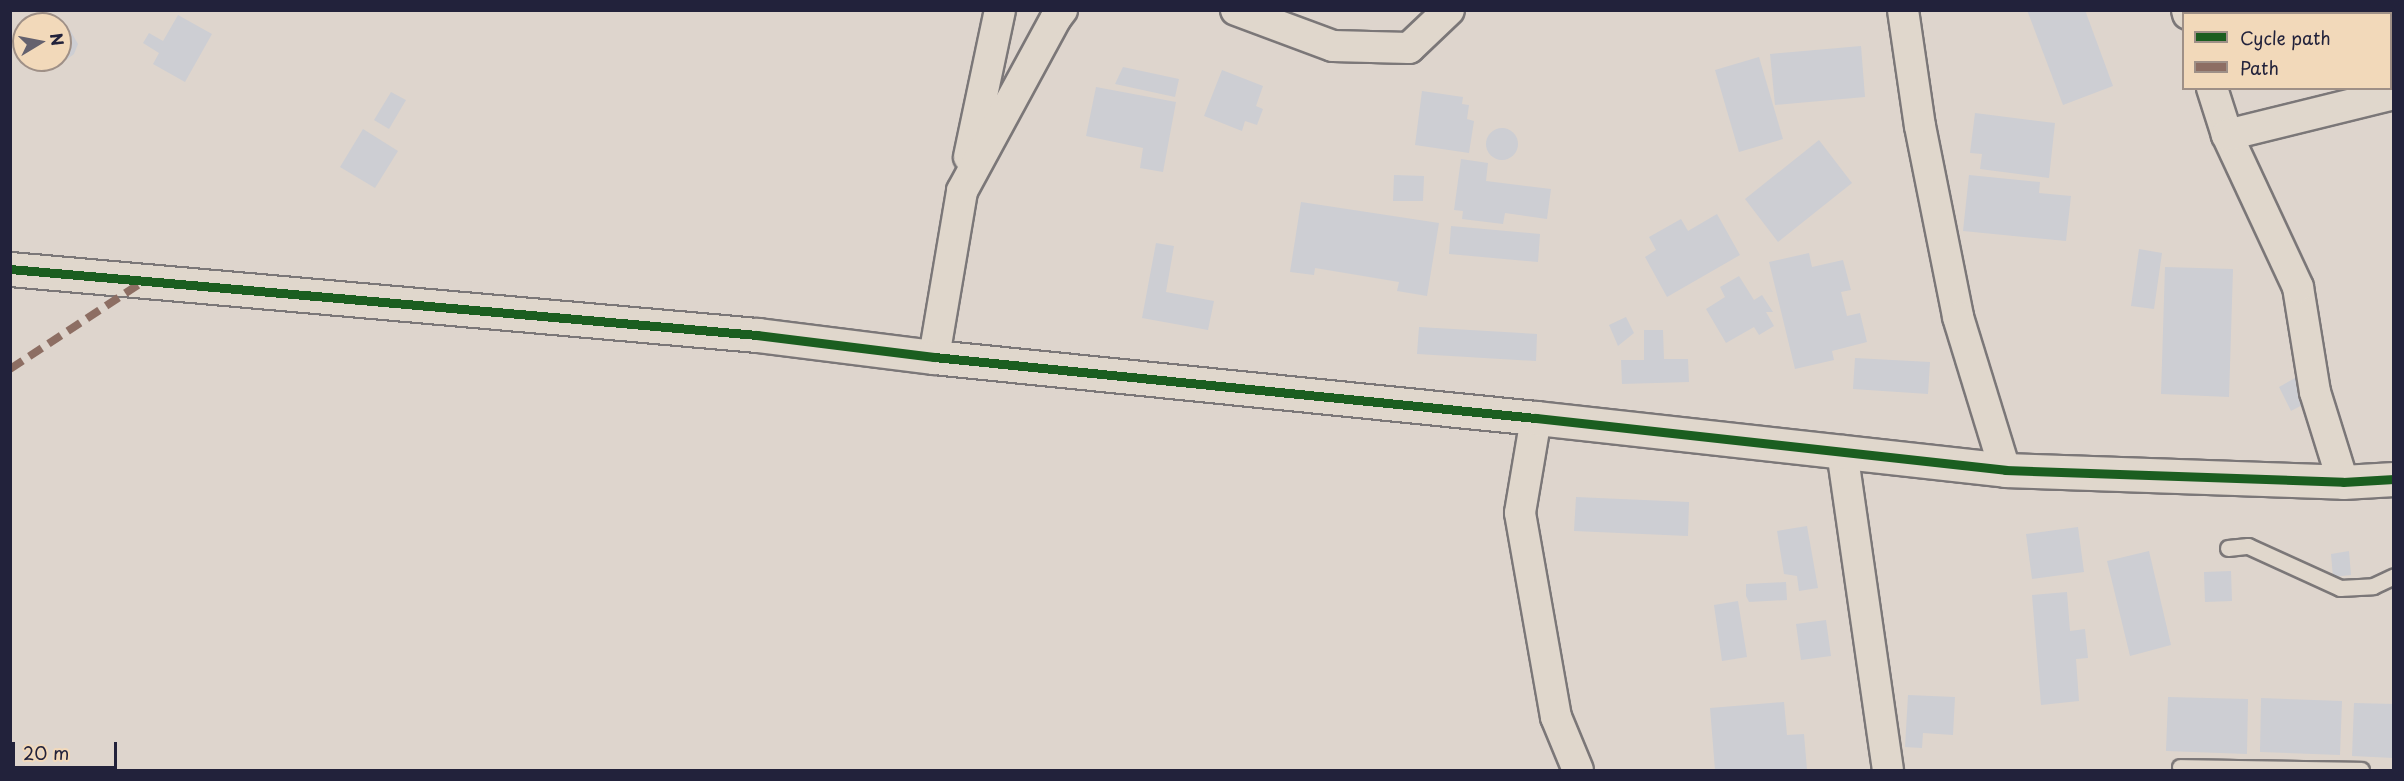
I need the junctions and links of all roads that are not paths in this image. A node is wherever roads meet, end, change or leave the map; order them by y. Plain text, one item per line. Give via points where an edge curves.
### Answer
1 (1000, 10) edge
2 (1062, 10) edge
3 (1236, 10) edge
4 (1449, 10) edge
5 (1903, 10) edge
6 (2213, 90) edge
7 (2394, 94) edge
8 (2227, 135) junction
9 (962, 191) junction
10 (10, 269) edge
11 (934, 357) junction
12 (1536, 418) junction
13 (1842, 451) junction
14 (2005, 470) junction
15 (2394, 479) edge
16 (2343, 483) junction
17 (2228, 548) dead end
18 (2394, 576) edge
19 (2180, 767) dead end
20 (1578, 771) edge
21 (1888, 771) edge
22 (2361, 771) edge

1 - 9 street
2 - 9 street
3 - 4 street via 1333,46 1409,48
5 - 14 street via 1920,126 1958,316
6 - 8 street
7 - 8 street
8 - 16 street via 2298,287 2315,392
9 - 11 street
10 - 11 street via 757,335
11 - 12 street
12 - 13 street
12 - 20 street via 1520,513 1556,717
13 - 14 street
13 - 21 street
14 - 16 street
15 - 16 street
17 - 18 lane via 2248,546 2340,588 2373,586
19 - 22 lane

